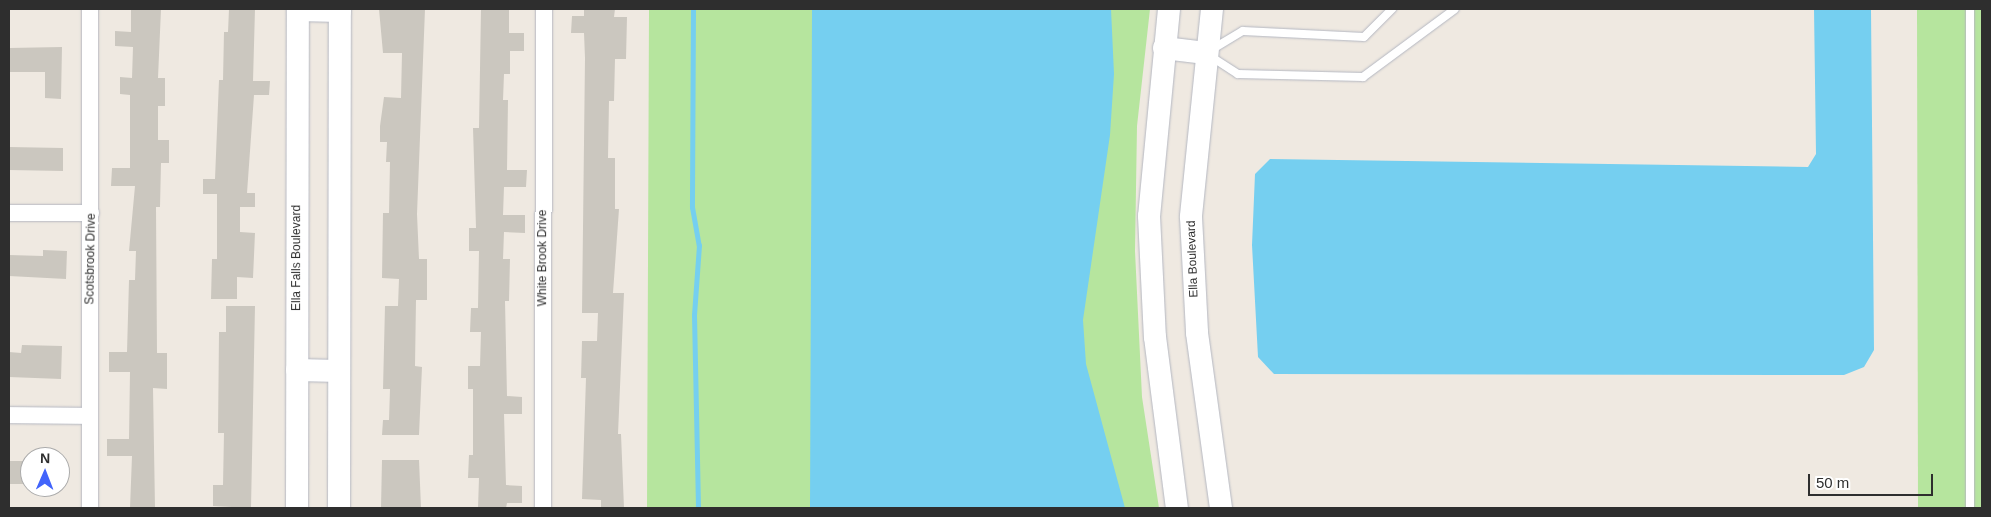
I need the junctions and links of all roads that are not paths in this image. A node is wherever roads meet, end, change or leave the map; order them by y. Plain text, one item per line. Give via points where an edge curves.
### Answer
1 (90, 9) edge
2 (544, 9) edge
3 (1169, 9) edge
4 (1212, 9) edge
5 (1392, 9) edge
6 (1455, 9) edge
7 (1970, 9) edge
8 (298, 10) edge
9 (340, 10) edge
10 (1164, 48) junction
11 (1206, 53) junction
12 (9, 213) edge
13 (91, 213) junction
14 (297, 370) junction
15 (339, 371) junction
16 (9, 415) edge
17 (89, 416) junction
18 (90, 508) edge
19 (297, 508) edge
20 (339, 508) edge
21 (542, 508) edge
22 (1177, 508) edge
23 (1221, 508) edge
24 (1970, 508) edge

1 - 13 street, Scotsbrook Drive
2 - 21 street, White Brook Drive
3 - 10 street
4 - 11 street, Ella Boulevard
5 - 11 lane via 1364,37 1243,31
6 - 11 lane via 1363,77 1238,74
7 - 24 lane
8 - 9 street
8 - 14 street, Ella Falls Boulevard
9 - 15 street
10 - 11 street
10 - 22 street via 1152,163 1150,272
11 - 23 street, Ella Boulevard via 1194,166 1192,270
12 - 13 street
13 - 17 street, Scotsbrook Drive
14 - 15 street
14 - 19 street, Ella Falls Boulevard
15 - 20 street
16 - 17 street
17 - 18 street, Scotsbrook Drive

